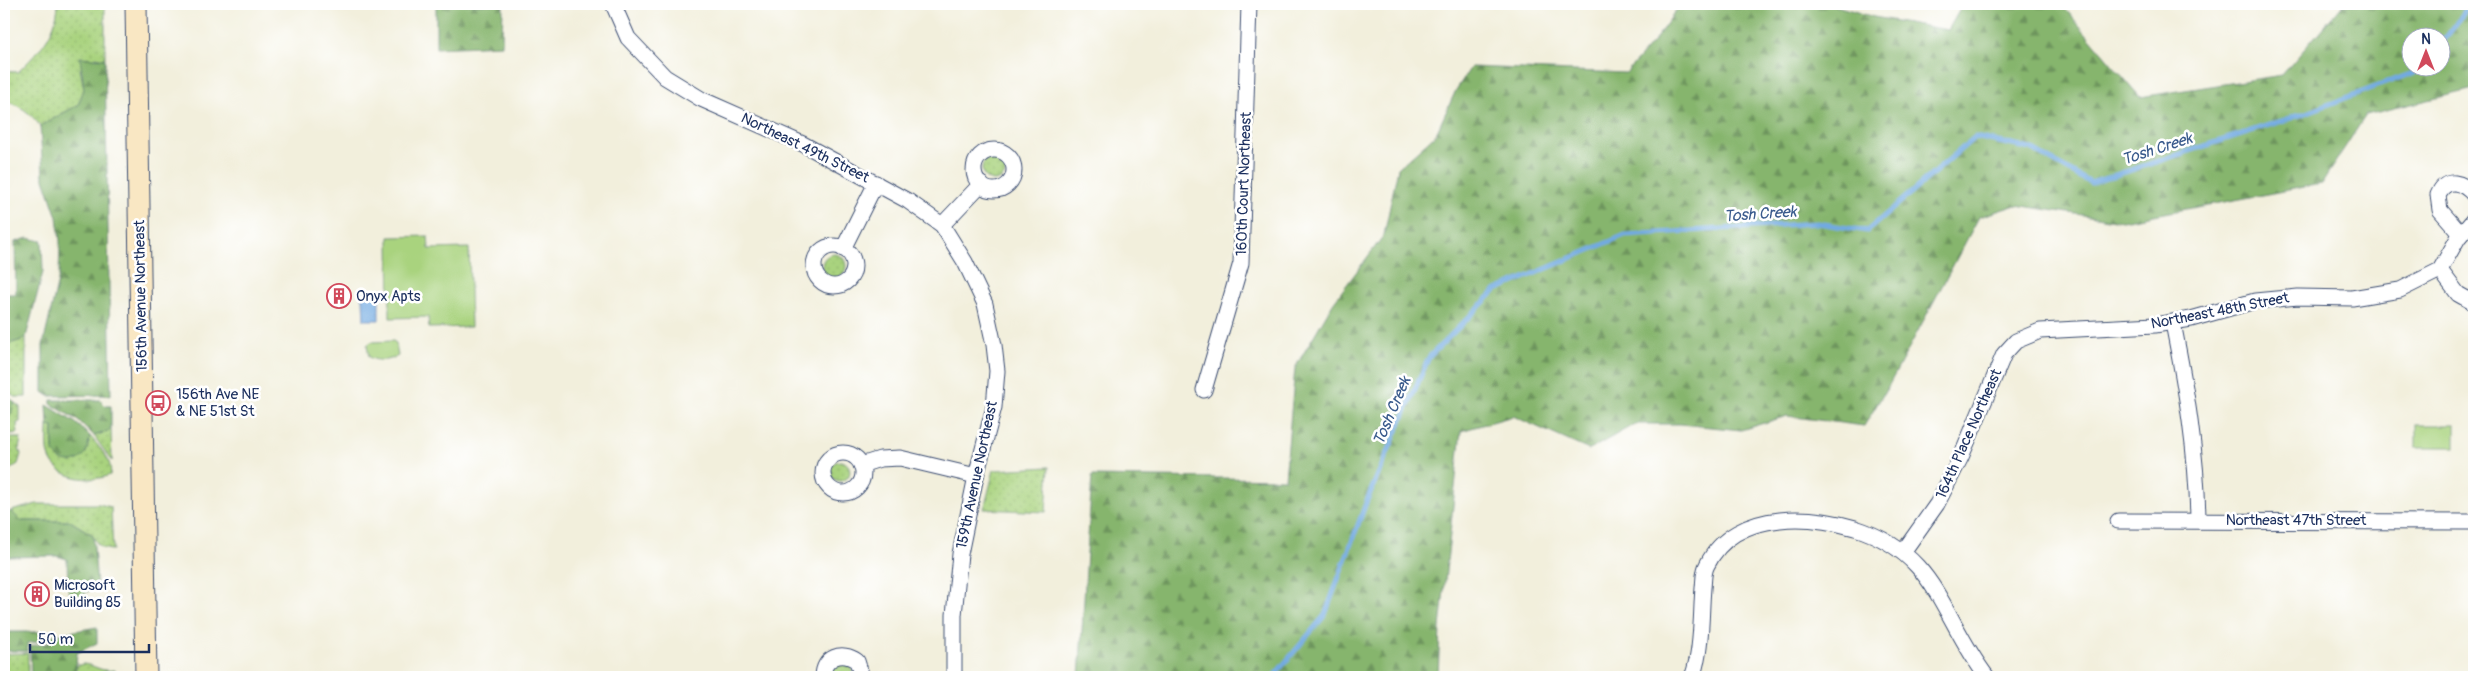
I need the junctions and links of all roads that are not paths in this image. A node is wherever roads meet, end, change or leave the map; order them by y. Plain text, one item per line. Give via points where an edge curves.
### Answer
1 (136, 4) edge
2 (613, 4) edge
3 (1249, 4) edge
4 (876, 183) junction
5 (981, 184) dead end
6 (2474, 195) edge
7 (2474, 219) edge
8 (942, 225) junction
9 (2461, 234) junction
10 (843, 249) dead end
11 (2440, 270) junction
12 (2474, 303) edge
13 (2172, 323) junction
14 (2016, 341) joint
15 (1204, 390) dead end
16 (861, 465) dead end
17 (976, 476) junction
18 (2198, 520) junction
19 (2118, 521) dead end
20 (2474, 522) edge
21 (1903, 552) junction
22 (1694, 676) edge
23 (146, 677) edge
24 (824, 677) edge
25 (862, 677) edge
26 (954, 677) edge
27 (1987, 677) edge

1 - 23 main road, 156th Avenue Northeast
2 - 4 street, Northeast 49th Street via 628,38 665,77 701,99 803,144
3 - 15 street, 160th Court Northeast via 1241,263
4 - 8 street, Northeast 49th Street via 908,200
4 - 10 street
5 - 8 street
6 - 9 street via 2465,185 2454,182 2443,186 2438,195 2440,210
7 - 9 street
8 - 17 street, 159th Avenue Northeast via 965,262 985,304 994,345 997,371 994,407
9 - 11 street
11 - 12 street via 2458,294
11 - 13 street, Northeast 48th Street via 2400,290 2352,298 2298,297 2256,302
13 - 14 street, Northeast 48th Street via 2040,331
13 - 18 street via 2196,462
14 - 21 street, 164th Place Northeast via 2004,354 1961,457 1937,504
16 - 17 street via 880,459 900,458
17 - 26 street, 159th Avenue Northeast via 960,554 954,615
18 - 19 street, Northeast 47th Street
18 - 20 street, Northeast 47th Street
21 - 22 street via 1888,541 1863,531 1833,522 1798,518 1765,522 1733,534 1717,547 1705,568 1701,640
21 - 27 street via 1928,578
24 - 25 street via 827,662 845,655 857,661

